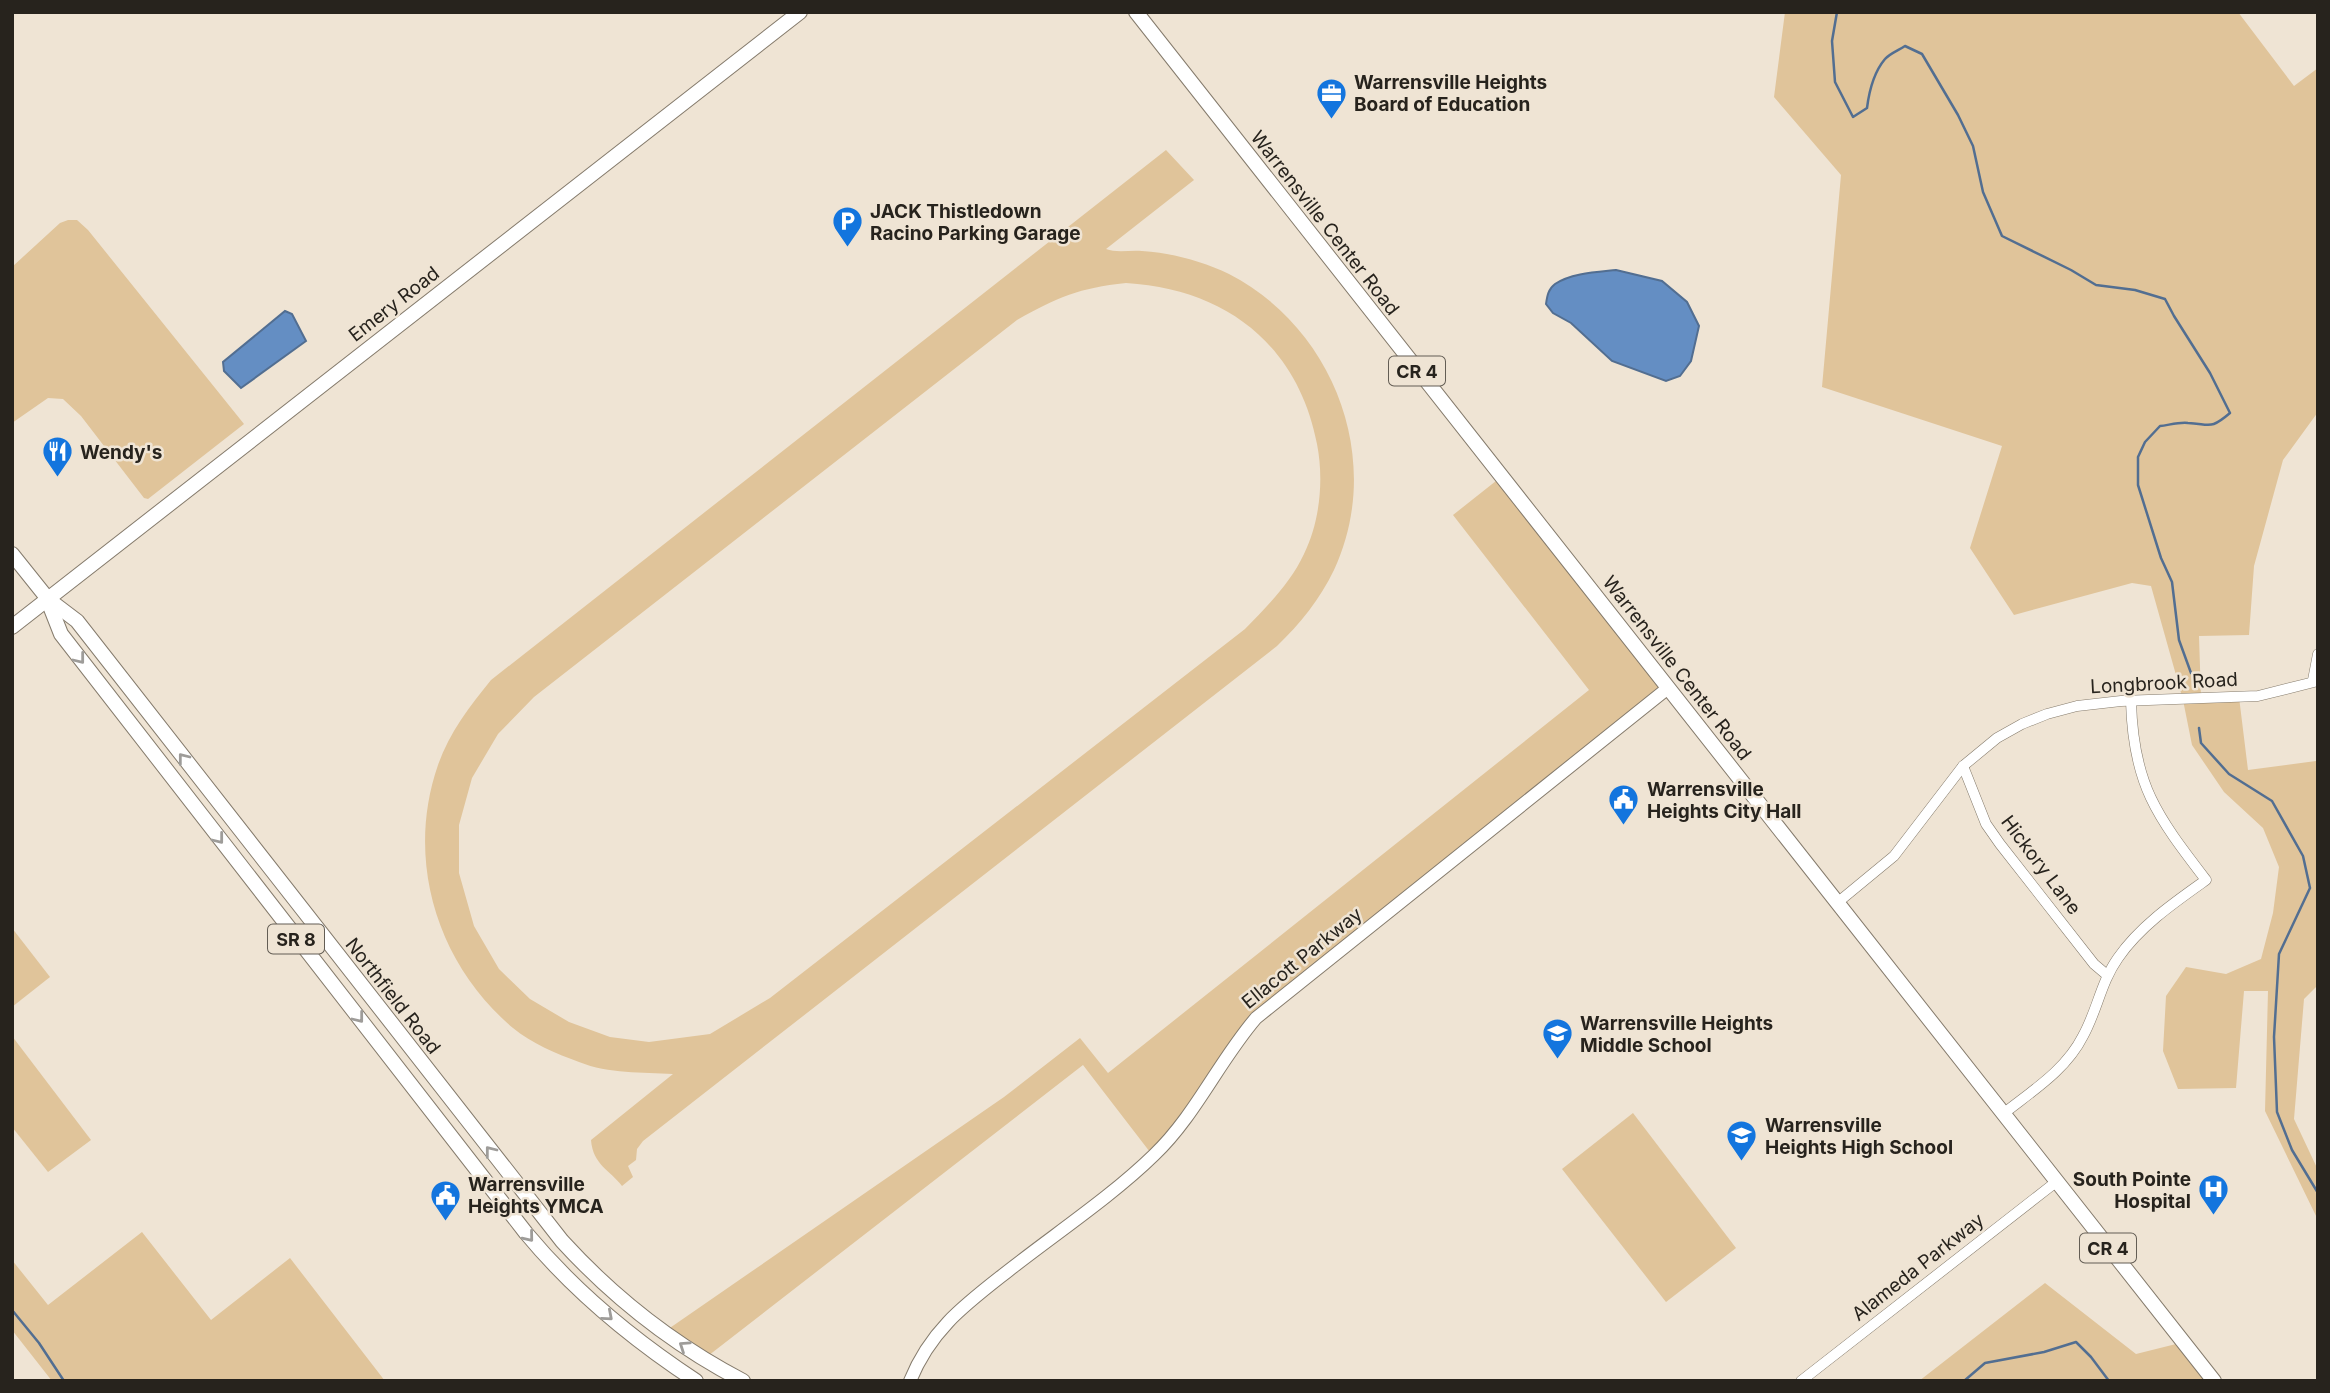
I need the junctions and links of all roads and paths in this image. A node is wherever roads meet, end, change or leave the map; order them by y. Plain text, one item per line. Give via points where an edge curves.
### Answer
1 (800, 12) edge
2 (1136, 12) edge
3 (12, 554) edge
4 (48, 600) junction
5 (12, 627) edge
6 (2318, 654) edge
7 (2315, 680) edge
8 (1668, 688) junction
9 (2131, 701) junction
10 (162, 731) junction
11 (146, 744) junction
12 (1963, 766) junction
13 (282, 886) junction
14 (265, 899) junction
15 (1837, 903) junction
16 (2107, 975) junction
17 (394, 1029) junction
18 (377, 1042) junction
19 (460, 1113) junction
20 (2003, 1114) junction
21 (443, 1126) junction
22 (2056, 1182) junction
23 (696, 1381) edge
24 (743, 1381) edge
25 (910, 1381) edge
26 (1801, 1381) edge
27 (2214, 1381) edge

1 - 4 main road, Emery Road
2 - 8 main road, Warrensville Center Road / CR 4
3 - 4 main road, Northfield Road / SR 8
4 - 5 main road, Emery Road
4 - 10 main road, Northfield Road / SR 8 via 77,621
4 -> 11 main road, Northfield Road / SR 8 via 61,634
6 - 7 street
7 - 9 street, Longbrook Road via 2258,696
8 - 15 main road, Warrensville Center Road / CR 4
8 - 25 street, Ellacott Parkway via 1256,1018 1167,1142 951,1318 924,1352
9 - 12 street, Longbrook Road via 2047,713 1997,738
9 - 16 street via 2135,754 2146,788 2165,825 2206,880 2143,929
10 - 11 main road
13 -> 10 main road, Northfield Road / SR 8
11 -> 14 main road, Northfield Road / SR 8
12 - 15 street, Longbrook Road via 1894,856
12 - 16 street, Hickory Lane via 1986,824
13 - 14 main road
13 - 17 main road, Northfield Road / SR 8
14 -> 18 main road, Northfield Road / SR 8
15 - 20 main road, Warrensville Center Road / CR 4
16 - 20 street via 2091,1021 2070,1057
17 - 18 main road
17 - 19 main road, Northfield Road / SR 8
18 - 21 main road, Northfield Road / SR 8
19 - 21 main road
24 -> 19 main road, Northfield Road / SR 8 via 664,1332 604,1284 562,1241
20 - 22 main road, Warrensville Center Road / CR 4
21 -> 23 main road, Northfield Road / SR 8 via 558,1270 622,1329
22 - 26 street, Alameda Parkway
22 - 27 main road, Warrensville Center Road / CR 4

